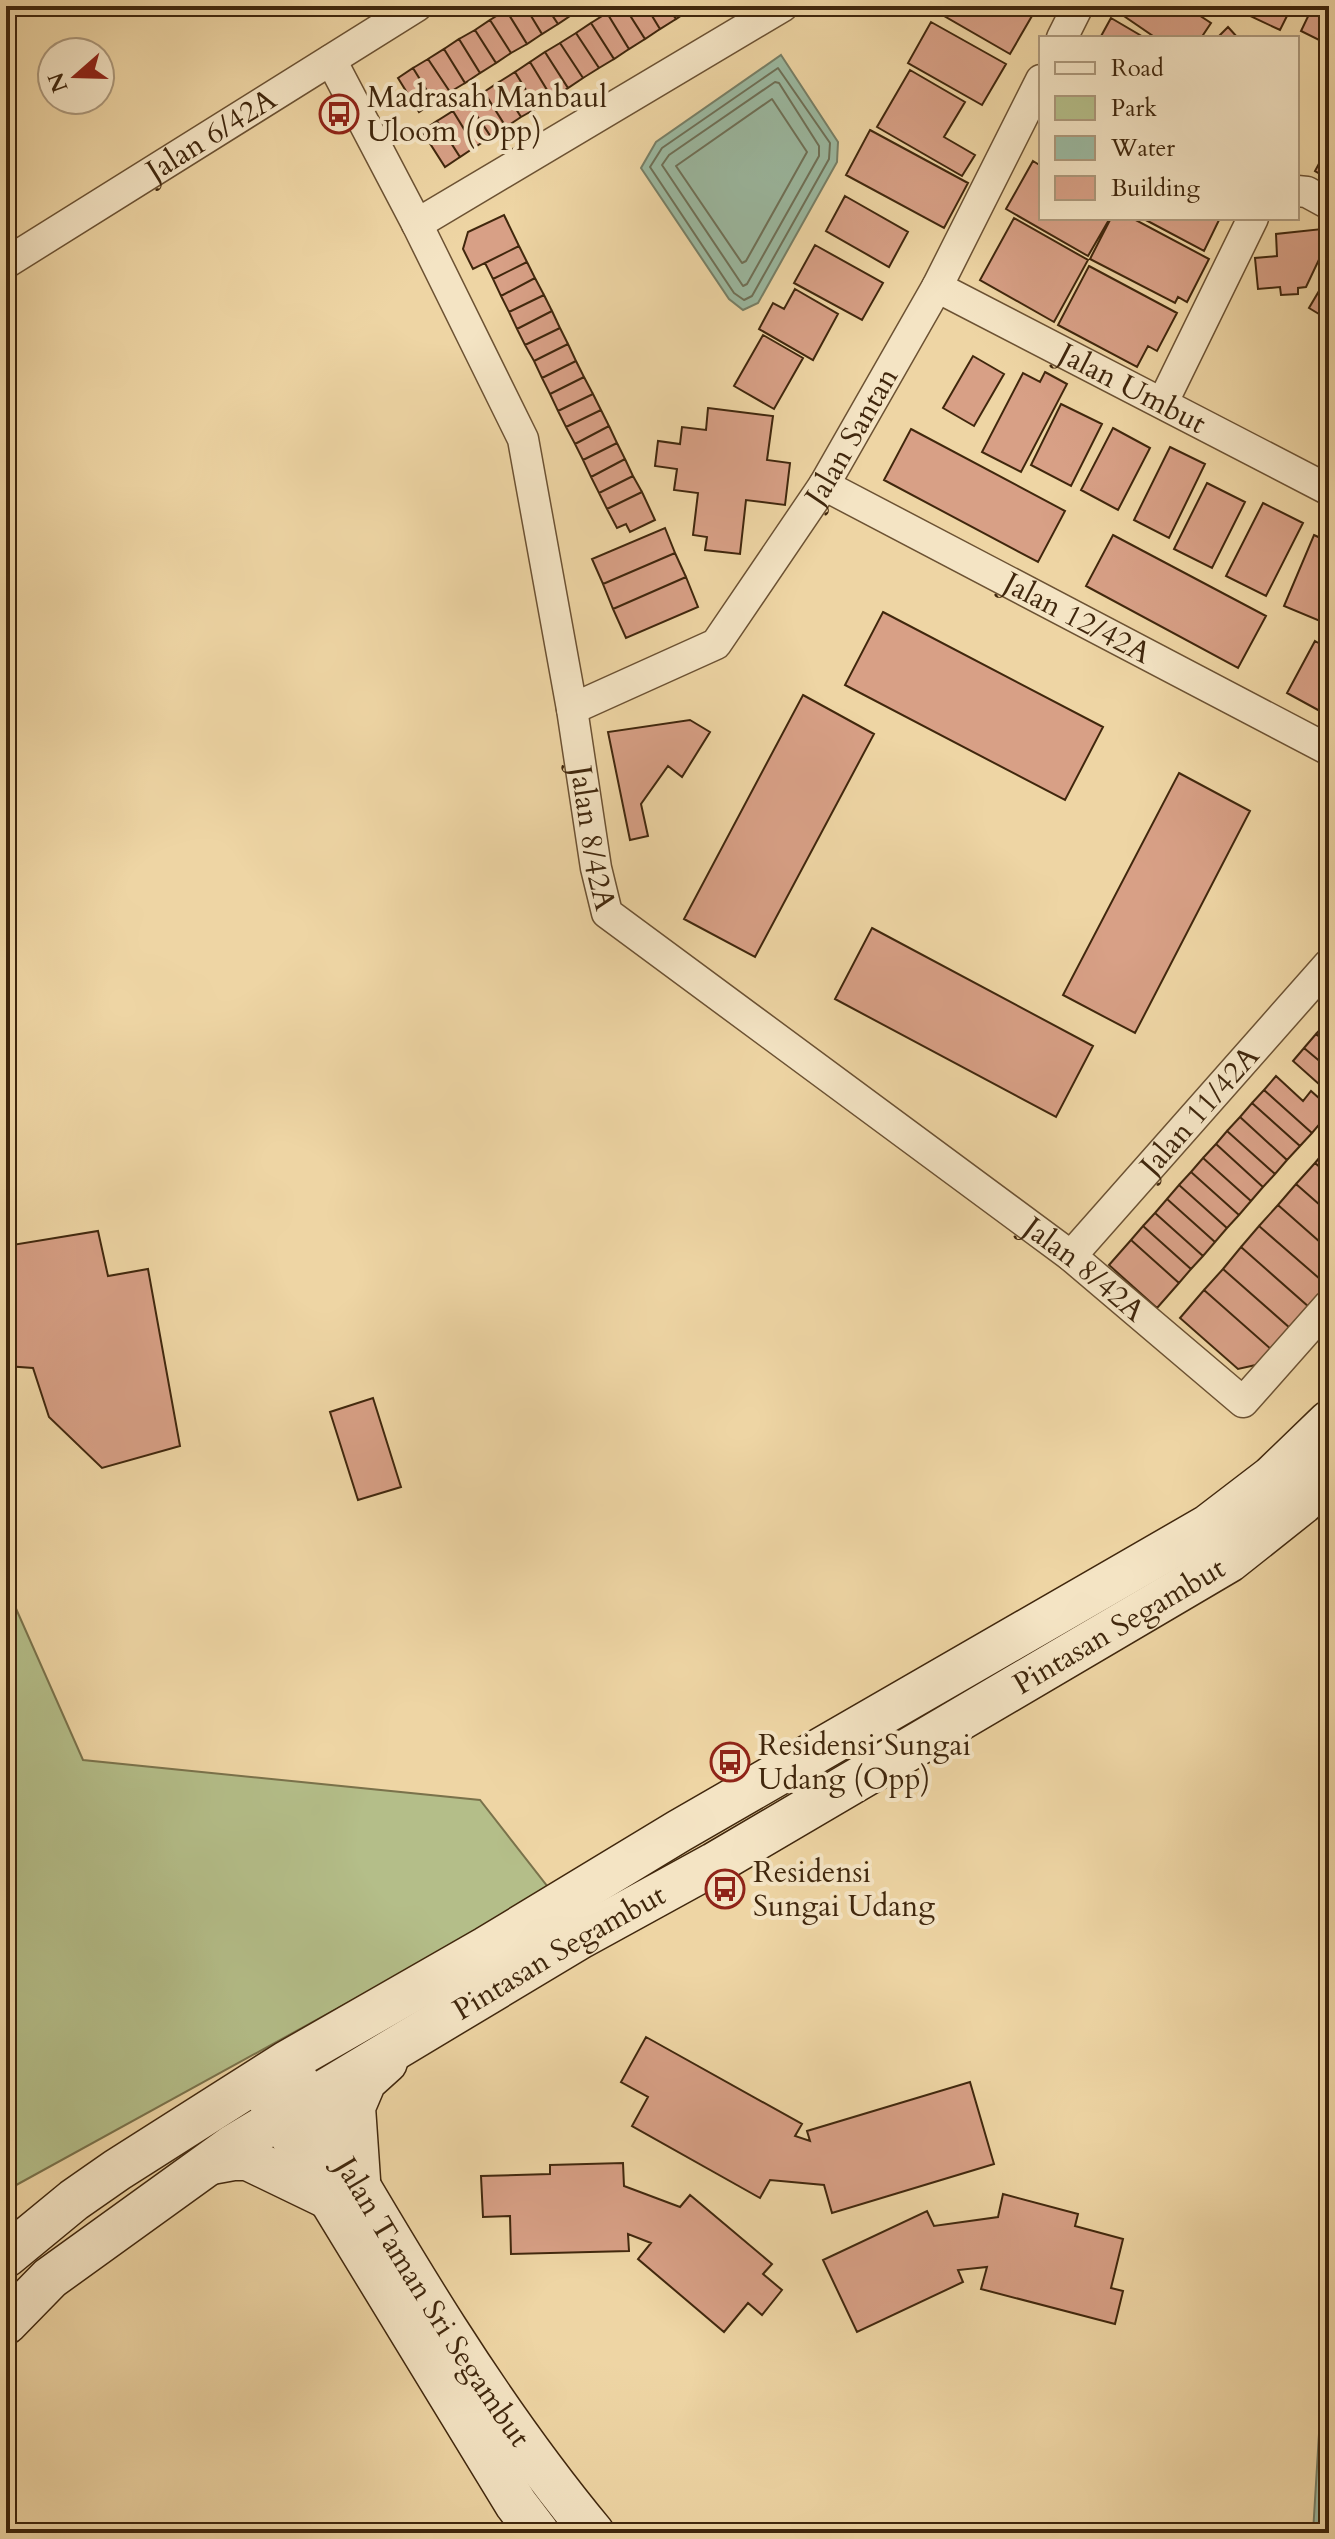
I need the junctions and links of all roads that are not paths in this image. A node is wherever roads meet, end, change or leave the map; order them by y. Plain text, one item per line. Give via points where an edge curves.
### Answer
1 (417, 6) edge
2 (783, 6) edge
3 (1078, 6) edge
4 (1063, 36) edge
5 (331, 60) junction
6 (1039, 84) edge
7 (1299, 191) edge
8 (1329, 204) edge
9 (1252, 220) edge
10 (417, 224) junction
11 (6, 263) edge
12 (937, 287) junction
13 (1163, 402) junction
14 (824, 485) junction
15 (1329, 490) edge
16 (572, 709) junction
17 (1329, 750) edge
18 (1329, 964) edge
19 (1071, 1256) junction
20 (1329, 1305) edge
21 (1329, 1422) edge
22 (1329, 1476) edge
23 (411, 2039) junction
24 (272, 2072) junction
25 (295, 2109) junction
26 (211, 2163) junction
27 (345, 2194) junction
28 (6, 2256) edge
29 (6, 2323) edge
30 (538, 2533) edge
31 (593, 2533) edge

1 - 5 street, Jalan 6/42A
2 - 10 street
3 - 4 street
5 - 10 street, Jalan 8/42A
5 - 11 street, Jalan 6/42A
6 - 12 street, Jalan Santan
7 - 8 street
9 - 13 street
10 - 16 street, Jalan 8/42A via 523,439
12 - 13 street, Jalan Umbut
12 - 14 street, Jalan Santan
13 - 15 street, Jalan Umbut
14 - 16 street, Jalan Santan via 716,644
14 - 17 street, Jalan 12/42A
16 - 19 street, Jalan 8/42A via 607,913
18 - 19 street, Jalan 11/42A
19 - 20 street, Jalan 8/42A via 1243,1402
21 - 24 main road, Pintasan Segambut via 1272,1477 1208,1526
22 - 23 main road, Pintasan Segambut via 1229,1561
23 - 25 main road, Pintasan Segambut
23 - 27 main road via 365,2081 354,2107
24 - 25 main road, Jalan Taman Sri Segambut
24 - 28 main road, Pintasan Segambut via 117,2170
25 - 26 main road, Pintasan Segambut
25 - 27 main road, Jalan Taman Sri Segambut
26 - 27 main road via 248,2159
26 - 29 main road, Pintasan Segambut via 50,2278
27 - 30 main road, Jalan Taman Sri Segambut via 516,2504
27 - 31 main road, Jalan Taman Sri Segambut via 382,2228 504,2418

